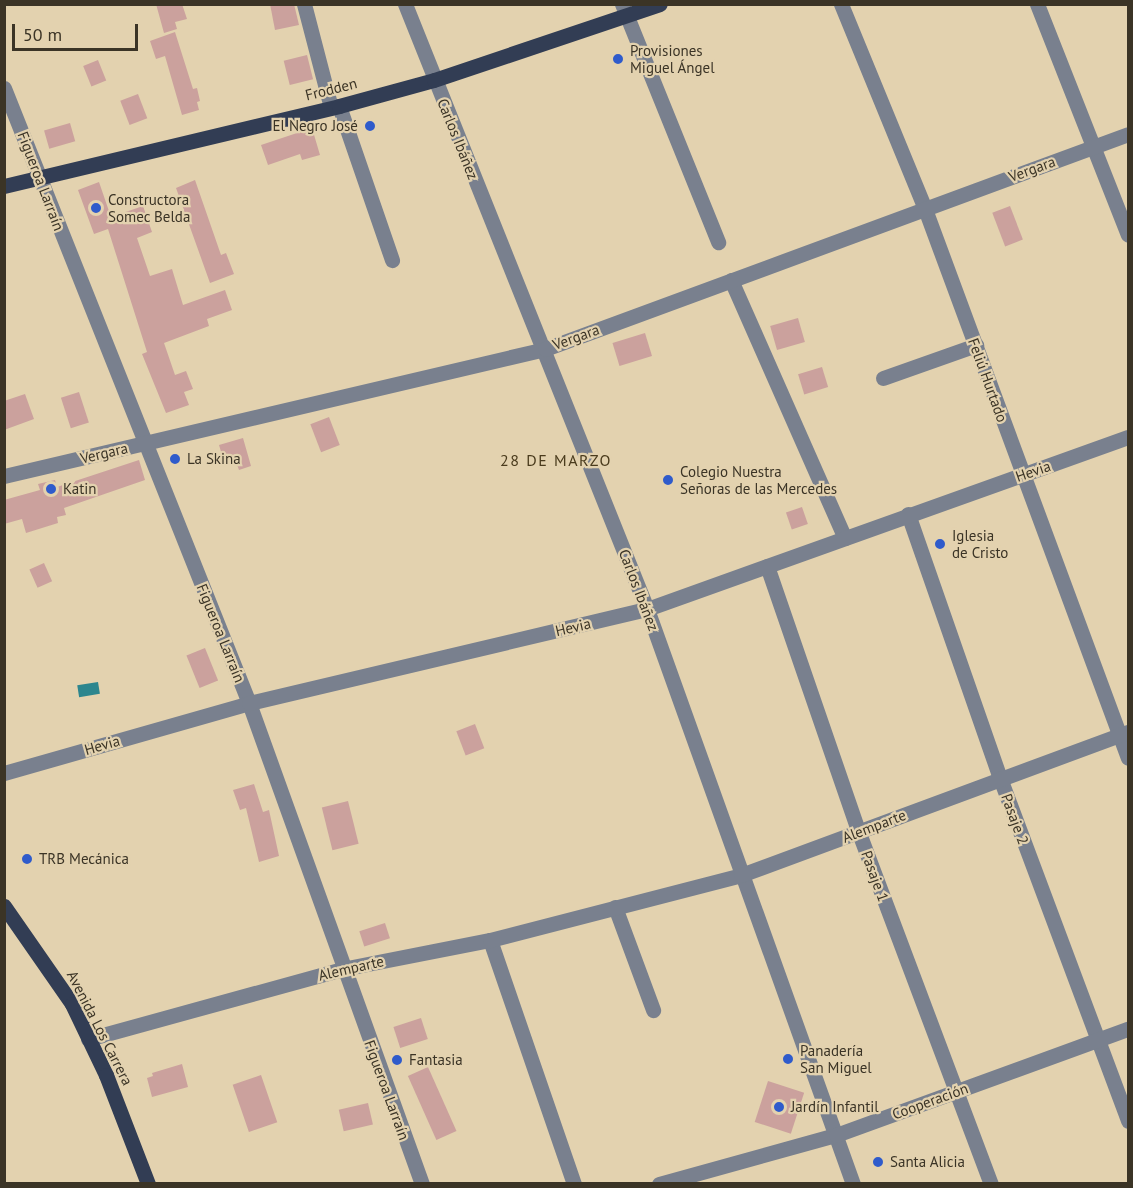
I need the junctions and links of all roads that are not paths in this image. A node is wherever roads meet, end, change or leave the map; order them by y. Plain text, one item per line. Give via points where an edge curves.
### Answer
1 (304, 4) edge
2 (405, 4) edge
3 (660, 4) edge
4 (841, 4) edge
5 (1037, 4) edge
6 (624, 11) edge
7 (434, 80) junction
8 (4, 88) edge
9 (335, 107) junction
10 (1128, 134) edge
11 (1094, 147) junction
12 (39, 177) junction
13 (4, 186) edge
14 (925, 209) junction
15 (1128, 235) edge
16 (718, 242) dead end
17 (392, 260) dead end
18 (731, 280) junction
19 (976, 345) junction
20 (545, 349) junction
21 (883, 378) dead end
22 (1128, 437) edge
23 (144, 444) junction
24 (1023, 474) junction
25 (4, 476) edge
26 (908, 514) junction
27 (845, 537) junction
28 (767, 566) junction
29 (647, 609) junction
30 (249, 703) junction
31 (1124, 733) edge
32 (1128, 758) edge
33 (4, 773) edge
34 (1000, 778) junction
35 (859, 833) junction
36 (741, 874) junction
37 (4, 906) edge
38 (615, 907) junction
39 (490, 940) junction
40 (342, 969) junction
41 (653, 1010) dead end
42 (1128, 1029) edge
43 (88, 1039) junction
44 (1097, 1040) junction
45 (956, 1092) junction
46 (1128, 1121) edge
47 (837, 1135) junction
48 (132, 1142) junction
49 (141, 1184) edge
50 (148, 1184) edge
51 (422, 1184) edge
52 (574, 1184) edge
53 (659, 1184) edge
54 (853, 1184) edge
55 (991, 1184) edge

1 - 9 street
2 - 7 street, Carlos Ibáñez
3 - 6 main road, Frodden
4 - 14 street, Feliú Hurtado
5 - 11 street
6 - 7 main road, Frodden
6 - 16 street
7 - 9 main road, Frodden
7 - 20 street, Carlos Ibáñez
8 - 12 street, Figueroa Larraín
9 - 12 main road, Frodden
9 - 17 street
10 - 11 street, Vergara
11 - 14 street, Vergara
11 - 15 street
12 - 13 main road, Frodden
12 - 23 street, Figueroa Larraín
14 - 18 street, Vergara
14 - 19 street, Feliú Hurtado
18 - 20 street, Vergara
18 - 27 street
19 - 21 street
19 - 24 street, Feliú Hurtado
20 - 23 street, Vergara
20 - 29 street, Carlos Ibáñez
22 - 24 street, Hevia
23 - 25 street, Vergara
23 - 30 street, Figueroa Larraín
24 - 26 street, Hevia
24 - 31 street, Feliú Hurtado
26 - 27 street, Hevia
26 - 34 street, Pasaje 2
27 - 28 street, Hevia
28 - 29 street, Hevia
28 - 35 street, Pasaje 1
29 - 30 street, Hevia
29 - 36 street, Carlos Ibáñez
30 - 33 street, Hevia
30 - 40 street, Figueroa Larraín
31 - 32 street, Feliú Hurtado
31 - 34 street, Alemparte
34 - 35 street, Alemparte
34 - 44 street, Pasaje 2
35 - 36 street, Alemparte
35 - 45 street, Pasaje 1
36 - 38 street, Alemparte
36 - 47 street, Carlos Ibáñez
37 - 43 main road, Avenida Los Carrera via 55,978
38 - 39 street, Alemparte
38 - 41 street
39 - 40 street, Alemparte
39 - 52 street
40 - 43 street, Alemparte
40 - 51 street, Figueroa Larraín
42 - 44 street, Cooperación
43 - 48 main road, Avenida Los Carrera
44 - 45 street, Cooperación
44 - 46 street, Pasaje 2
45 - 47 street, Cooperación
45 - 55 street, Pasaje 1
47 - 53 street, Cooperación
47 - 54 street, Carlos Ibáñez
48 - 49 main road, Avenida Los Carrera
48 - 50 main road, Avenida Los Carrera

